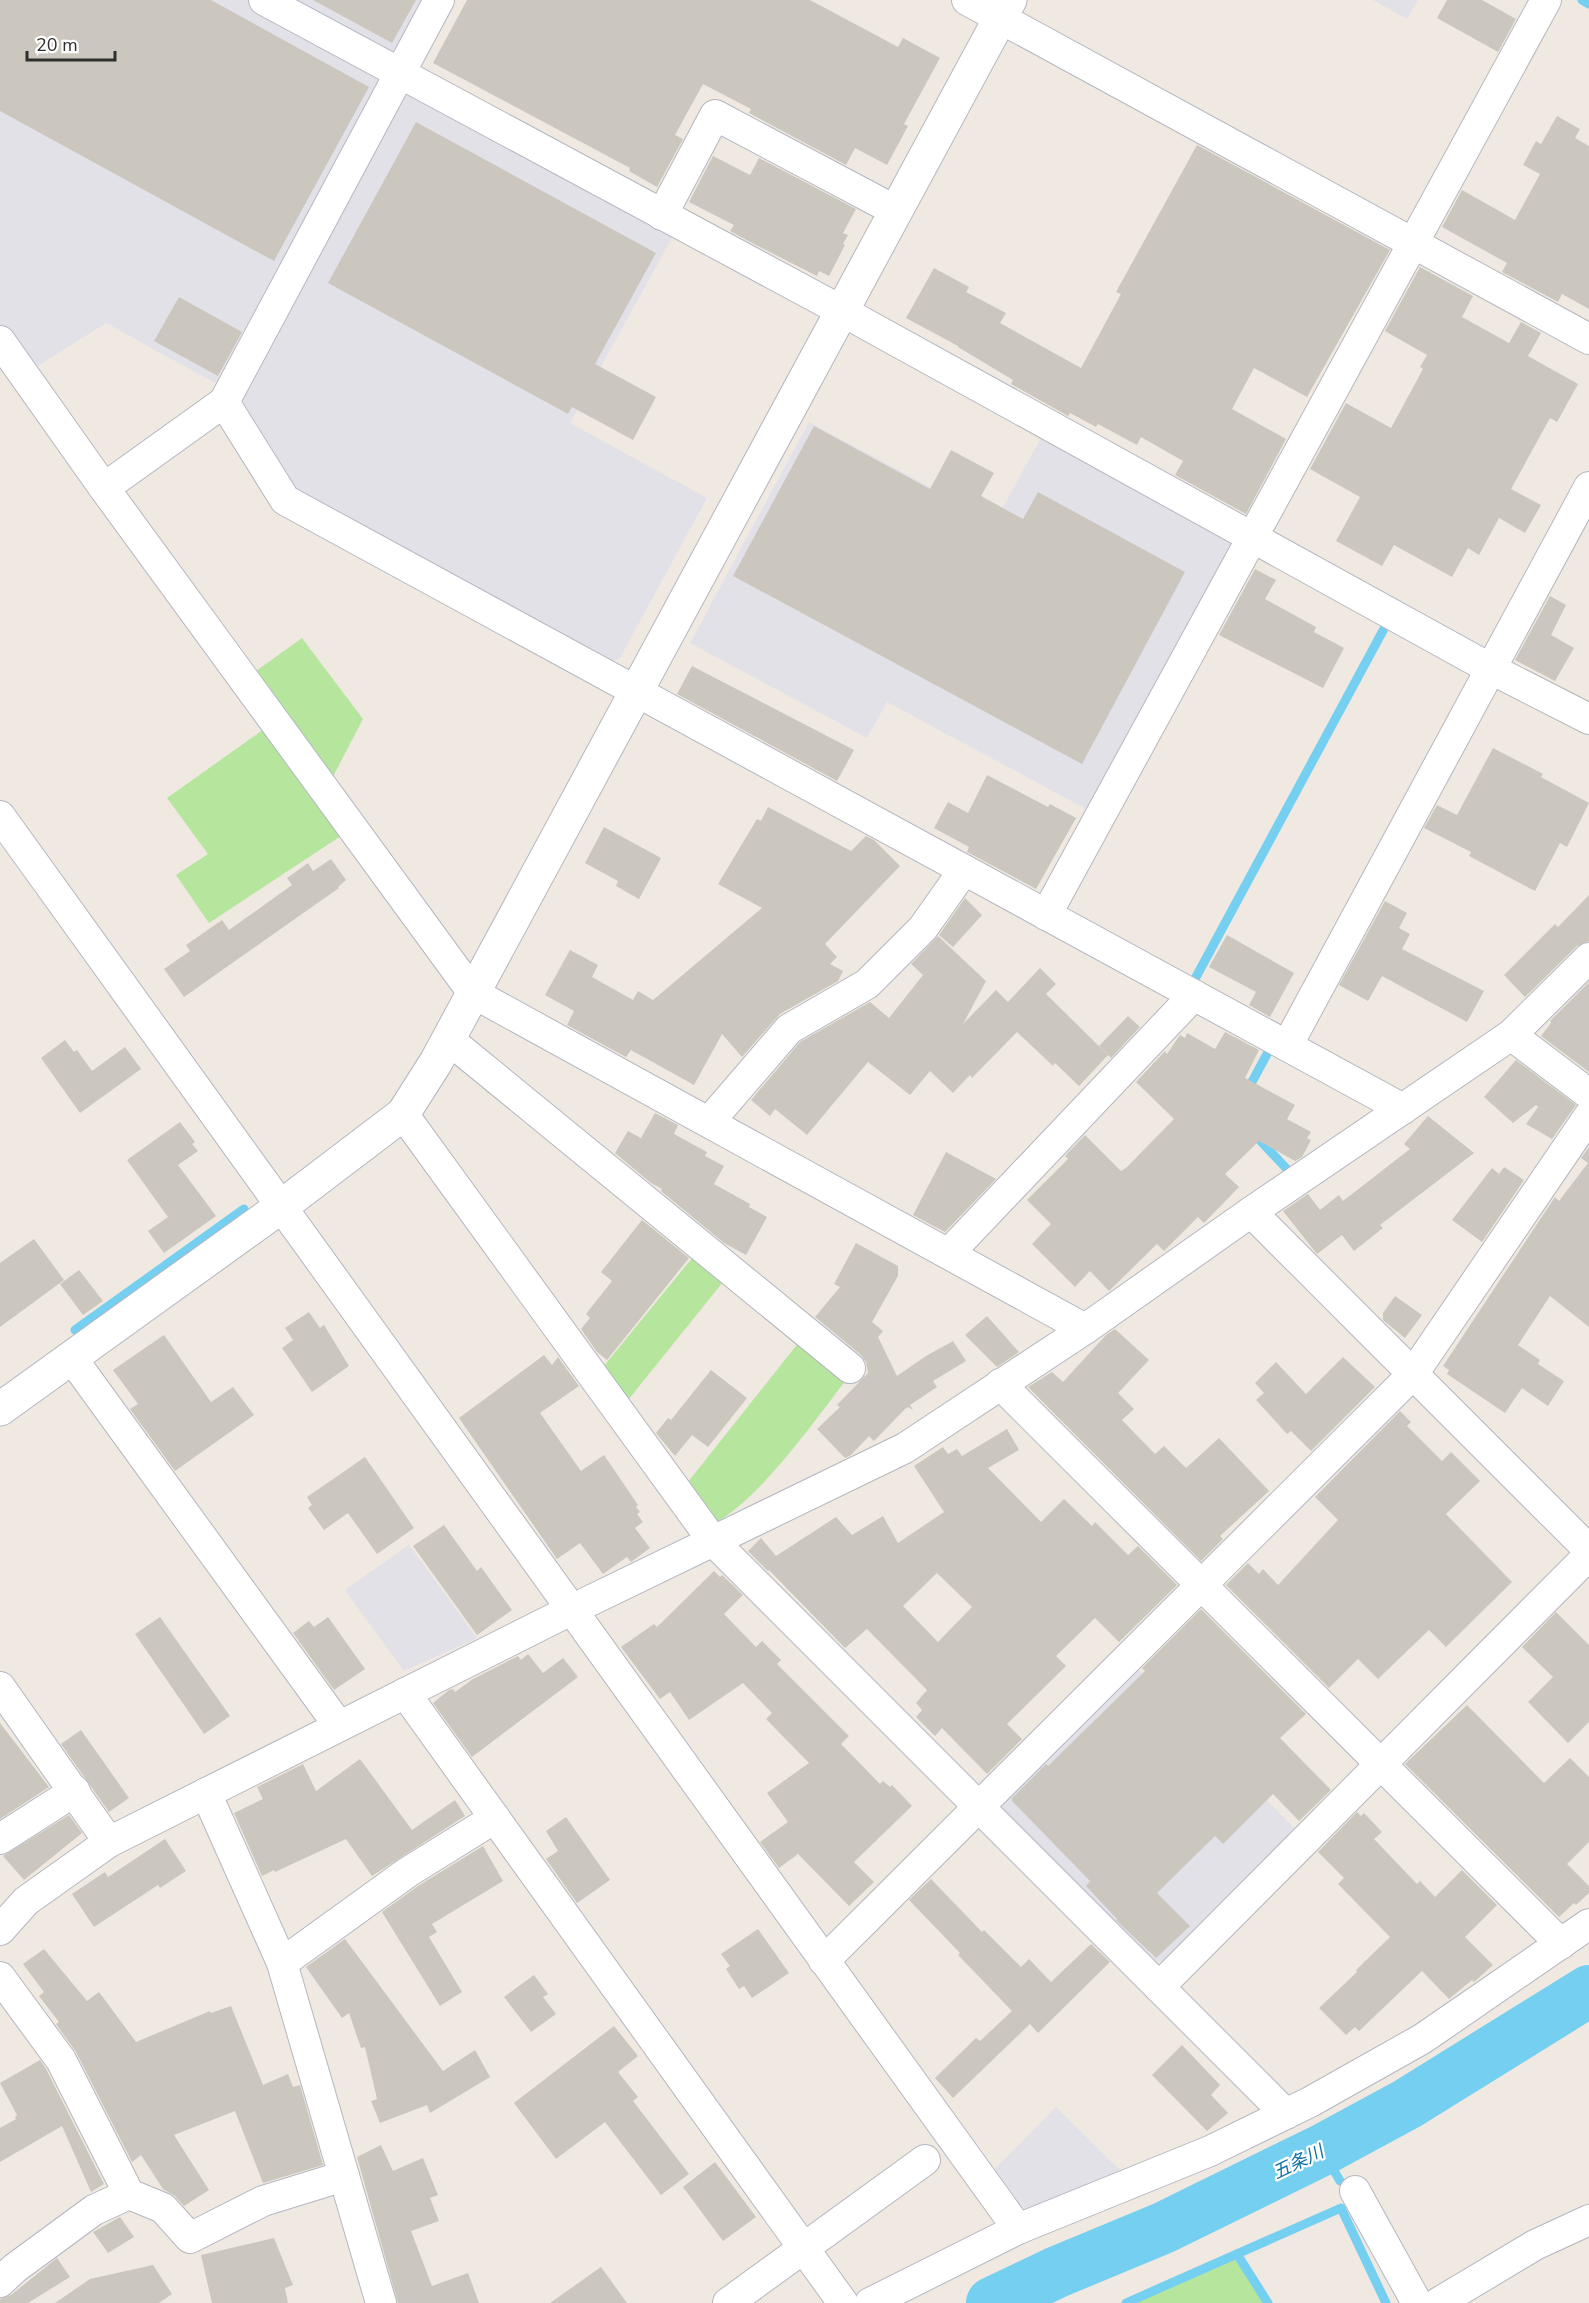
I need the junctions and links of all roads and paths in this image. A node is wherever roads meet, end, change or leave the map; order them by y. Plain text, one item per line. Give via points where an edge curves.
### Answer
1 (264, 0) edge
2 (439, 0) edge
3 (967, 0) edge
4 (1546, 0) edge
5 (1005, 9) edge
6 (400, 74) junction
7 (896, 211) junction
8 (662, 215) junction
9 (1413, 243) junction
10 (842, 311) junction
11 (1589, 339) edge
12 (0, 341) edge
13 (224, 402) junction
14 (1589, 487) edge
15 (104, 488) junction
16 (1253, 536) junction
17 (1491, 669) junction
18 (636, 691) junction
19 (1589, 719) edge
20 (0, 816) edge
21 (964, 870) junction
22 (1046, 915) junction
23 (1589, 958) edge
24 (473, 993) junction
25 (1194, 995) junction
26 (1511, 1035) junction
27 (448, 1040) junction
28 (1287, 1046) junction
29 (1589, 1094) edge
30 (1403, 1109) junction
31 (403, 1114) junction
32 (1589, 1116) edge
33 (709, 1122) junction
34 (282, 1206) junction
35 (1251, 1212) junction
36 (950, 1253) junction
37 (1085, 1329) junction
38 (71, 1357) junction
39 (850, 1368) dead end
40 (1413, 1374) junction
41 (1000, 1384) junction
42 (0, 1409) edge
43 (713, 1541) junction
44 (1589, 1550) edge
45 (1589, 1555) edge
46 (1201, 1585) junction
47 (571, 1610) junction
48 (0, 1688) edge
49 (405, 1693) junction
50 (339, 1726) junction
51 (1381, 1764) junction
52 (75, 1791) junction
53 (206, 1793) junction
54 (978, 1807) junction
55 (495, 1818) junction
56 (0, 1839) edge
57 (109, 1842) junction
58 (1589, 1924) edge
59 (0, 1930) edge
60 (1561, 1944) junction
61 (824, 1961) junction
62 (282, 1963) junction
63 (0, 1977) edge
64 (1159, 1987) junction
65 (1286, 2114) junction
66 (925, 2160) dead end
67 (344, 2176) junction
68 (1355, 2191) dead end
69 (129, 2194) junction
70 (1589, 2220) edge
71 (1018, 2229) junction
72 (803, 2248) junction
73 (0, 2282) edge
74 (381, 2303) edge
75 (728, 2303) edge
76 (843, 2303) edge
77 (870, 2303) edge
78 (1417, 2303) edge
79 (1438, 2303) edge

1 - 6 street
2 - 6 street
3 - 5 street
4 - 9 street
5 - 7 street
5 - 9 street
6 - 8 street
6 - 13 street
7 - 8 street via 715,115
7 - 10 street
8 - 10 street
9 - 11 street
9 - 16 street
10 - 16 street
10 - 18 street
12 - 15 street
13 - 15 street
13 - 18 street via 285,500
14 - 17 street
15 - 24 street
16 - 17 street
16 - 22 street
17 - 19 street
17 - 28 street
18 - 21 street
18 - 24 street
20 - 34 street
21 - 22 street
21 - 33 street via 923,928 867,984 789,1029
22 - 25 street
23 - 26 street
24 - 27 street
24 - 33 street
25 - 28 street
25 - 36 street
26 - 29 street
26 - 30 street
27 - 31 street
27 - 39 street
28 - 30 street
30 - 35 street
31 - 34 street
31 - 43 street
32 - 40 street
33 - 36 street
34 - 38 street
34 - 47 street
35 - 37 street
35 - 40 street
36 - 37 street
37 - 41 street
38 - 42 street
38 - 50 street
40 - 44 street
40 - 46 street
41 - 43 street via 905,1448
41 - 46 street
43 - 47 street
43 - 54 street
45 - 51 street
46 - 51 street
46 - 54 street
47 - 49 street
47 - 61 street
48 - 52 street
49 - 50 street
49 - 55 street
50 - 53 street
51 - 60 street
51 - 64 street
52 - 56 street
52 - 57 street
53 - 57 street
53 - 62 street
54 - 61 street
54 - 64 street
55 - 62 street via 408,1872
55 - 72 street
57 - 59 street via 26,1901
58 - 60 street
60 - 65 street via 1422,2039
61 - 71 street
62 - 67 street
63 - 69 street via 61,2060
64 - 65 street
65 - 71 street via 1210,2151
66 - 72 street
67 - 69 street via 262,2201 189,2238 164,2208
67 - 74 street
68 - 78 street
69 - 73 street via 94,2210
70 - 79 street via 1535,2245
71 - 77 street
72 - 75 street
72 - 76 street

